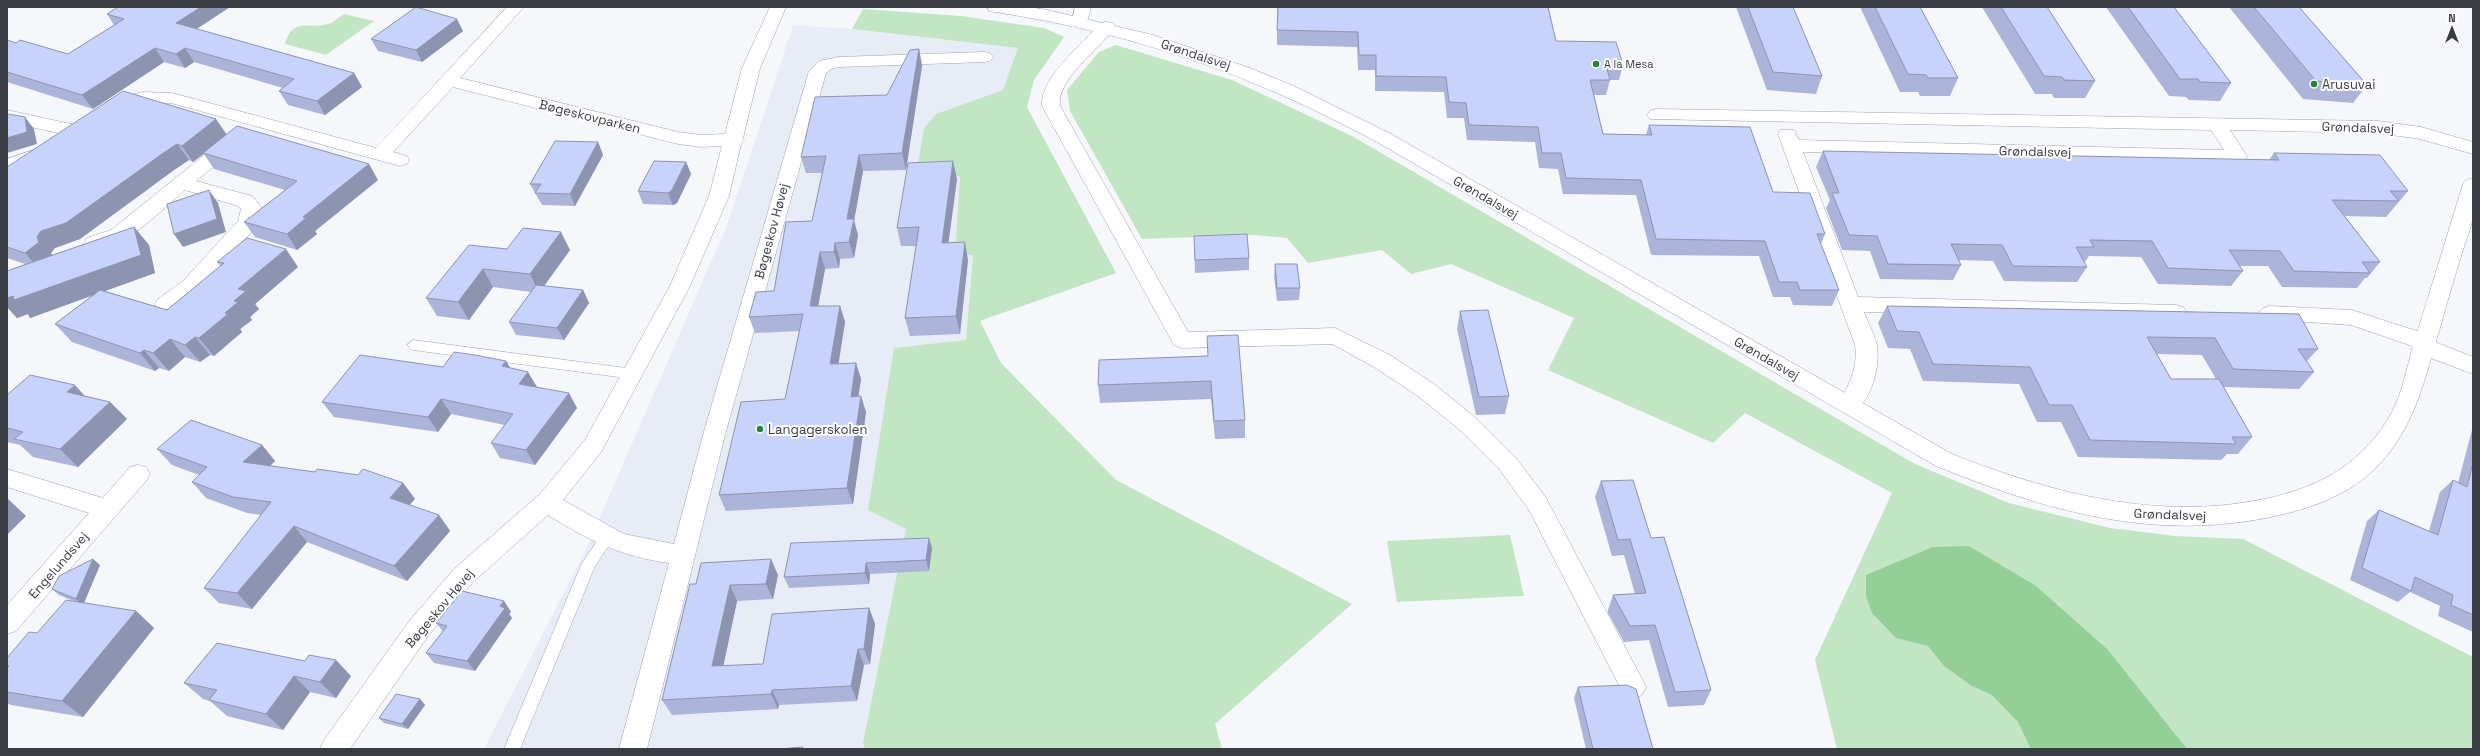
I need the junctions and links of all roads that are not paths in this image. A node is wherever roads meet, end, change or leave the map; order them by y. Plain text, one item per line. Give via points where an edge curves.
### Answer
1 (516, 7) edge
2 (778, 7) edge
3 (995, 7) edge
4 (1081, 14) edge
5 (1107, 27) junction
6 (984, 57) dead end
7 (447, 80) junction
8 (1656, 115) dead end
9 (7, 116) edge
10 (1780, 117) junction
11 (87, 122) junction
12 (257, 122) junction
13 (2216, 124) junction
14 (735, 140) junction
15 (1792, 146) junction
16 (2473, 148) edge
17 (380, 155) junction
18 (400, 160) dead end
19 (7, 166) edge
20 (181, 183) junction
21 (2473, 184) edge
22 (76, 249) edge
23 (164, 304) dead end
24 (1852, 304) junction
25 (2194, 312) edge
26 (2247, 313) edge
27 (2424, 344) junction
28 (413, 345) dead end
29 (2473, 366) edge
30 (634, 374) junction
31 (1849, 405) junction
32 (138, 474) dead end
33 (7, 478) edge
34 (547, 502) junction
35 (107, 509) junction
36 (607, 538) junction
37 (684, 556) junction
38 (7, 622) edge
39 (1633, 687) edge
40 (334, 749) edge
41 (512, 749) edge
42 (633, 749) edge

1 - 7 street
2 - 14 street, Bøgeskov Høvej via 751,68
3 - 4 street, Grøndalsvej
4 - 5 street, Grøndalsvej
5 - 31 street, Grøndalsvej via 1196,53 1313,100 1384,138
5 - 39 street via 1055,84 1050,98 1051,106 1182,340 1335,336 1382,361 1426,390 1468,424 1507,463 1537,504
6 - 37 street, Bøgeskov Høvej via 839,62 825,65 818,71 723,405
7 - 14 street, Bøgeskovparken via 678,138 701,141
7 - 17 street
8 - 10 street, Grøndalsvej
9 - 11 street
10 - 13 street, Grøndalsvej
10 - 15 street
11 - 12 street via 128,100 158,96
11 - 19 street via 45,152
12 - 17 street
12 - 20 street
13 - 15 street, Grøndalsvej via 2238,156
13 - 16 street, Grøndalsvej via 2378,127 2421,132
14 - 30 street, Bøgeskov Høvej via 719,196 680,286
15 - 24 street
17 - 18 street
20 - 22 street via 118,235
20 - 23 street via 245,201 251,207 251,214 247,224 190,286
21 - 27 street, Grøndalsvej
24 - 25 street
24 - 31 street via 1869,361 1860,387
26 - 27 street via 2352,318
27 - 29 street
27 - 31 street, Grøndalsvej via 2404,411 2392,432 2354,474 2305,499 2236,515 2156,516 2084,507 2013,488 1944,460
28 - 30 lane
30 - 34 street, Bøgeskov Høvej via 593,446
32 - 35 street, Engelundsvej
33 - 35 street
34 - 36 street via 582,526
34 - 40 street, Bøgeskov Høvej via 464,576 419,628
35 - 38 street, Engelundsvej
36 - 37 street via 641,549
36 - 41 lane via 589,563
37 - 42 street, Bøgeskov Høvej

